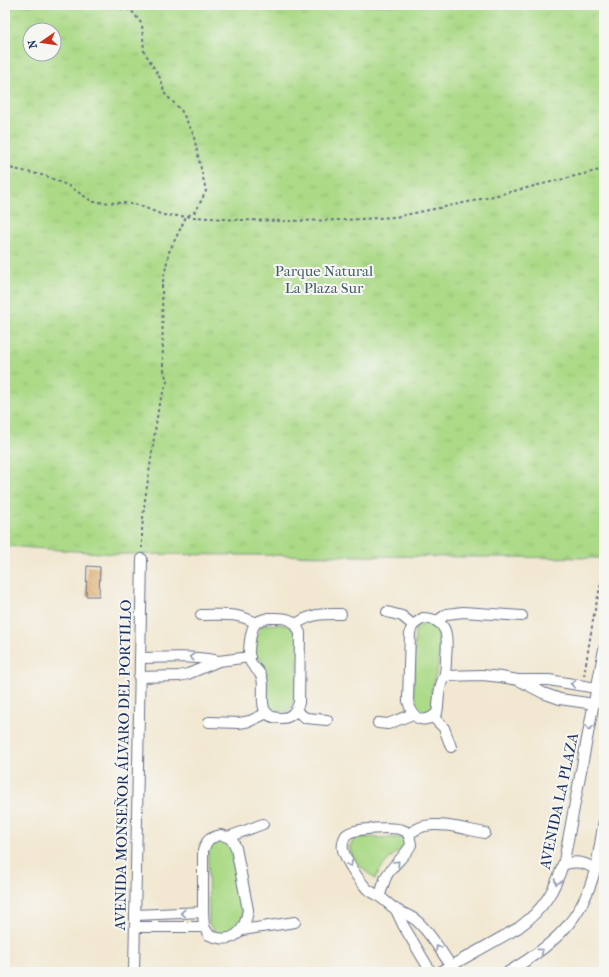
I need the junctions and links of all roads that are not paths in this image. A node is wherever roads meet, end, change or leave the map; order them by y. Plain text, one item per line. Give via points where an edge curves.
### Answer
1 (142, 560) road end
2 (387, 612) dead end
3 (341, 614) dead end
4 (201, 615) dead end
5 (522, 616) dead end
6 (437, 621) junction
7 (256, 623) junction
8 (296, 624) junction
9 (413, 625) junction
10 (604, 648) edge
11 (140, 658) junction
12 (250, 658) junction
13 (219, 661) junction
14 (445, 676) junction
15 (139, 677) junction
16 (518, 680) junction
17 (600, 690) edge
18 (594, 704) junction
19 (296, 711) junction
20 (267, 712) junction
21 (413, 714) junction
22 (433, 717) junction
23 (327, 720) dead end
24 (209, 722) dead end
25 (378, 722) dead end
26 (450, 747) dead end
27 (604, 821) edge
28 (263, 824) dead end
29 (485, 833) dead end
30 (408, 834) junction
31 (228, 837) junction
32 (563, 865) junction
33 (600, 870) edge
34 (379, 896) junction
35 (396, 910) junction
36 (203, 912) junction
37 (135, 915) junction
38 (295, 922) dead end
39 (135, 927) junction
40 (204, 927) junction
41 (242, 930) junction
42 (451, 966) junction
43 (134, 972) edge
44 (431, 972) edge
45 (440, 972) edge
46 (508, 972) edge

1 - 11 street, AVENIDA MONSEÑOR ÁLVARO DEL PORTILLO
2 - 9 street via 402,616
3 - 8 street via 310,616
4 - 7 street via 237,615
5 - 6 street via 463,612 447,614
6 - 9 street via 423,618
6 - 14 street via 443,626 448,646
7 - 8 street via 269,618 288,618
7 - 12 street via 250,635
8 - 19 street via 300,633 300,703
9 - 21 street via 410,632 408,701
10 - 17 street, AVENIDA LA PLAZA
13 -> 11 street via 184,657
11 - 15 street, AVENIDA MONSEÑOR ÁLVARO DEL PORTILLO
12 - 13 street
12 - 20 street via 262,680 262,704
13 - 15 street via 188,674
14 - 16 street via 501,676
14 - 22 street via 440,685 437,713
15 - 37 street, AVENIDA MONSEÑOR ÁLVARO DEL PORTILLO
17 -> 16 street via 549,680
16 - 18 street via 560,699
17 - 18 street, AVENIDA LA PLAZA
18 -> 32 street, AVENIDA LA PLAZA
19 - 20 street via 284,718 273,717
19 - 23 street via 306,718
20 - 24 street via 250,721 239,723
21 - 22 street via 418,719
21 - 25 street via 388,724
22 - 26 street via 444,728
27 - 33 street
28 - 31 street
29 - 30 street via 437,824 425,826
34 -> 30 street via 386,876 411,845
30 -> 34 street via 398,829 367,829 345,836 343,850 348,862 368,890
31 - 36 street via 221,835 210,838 205,844
31 - 41 street via 236,848 248,910
32 - 33 street via 577,862
32 -> 42 street, AVENIDA LA PLAZA via 552,894 538,912 518,928
46 -> 33 street via 535,956 560,935 574,917
34 - 35 street
42 -> 35 street via 418,921
35 - 44 street
36 -> 37 street
36 - 40 street
37 - 39 street, AVENIDA MONSEÑOR ÁLVARO DEL PORTILLO
38 - 41 street
39 - 40 street
39 - 43 street, AVENIDA MONSEÑOR ÁLVARO DEL PORTILLO
40 - 41 street via 209,935 223,940 236,936
42 - 45 street, AVENIDA LA PLAZA

